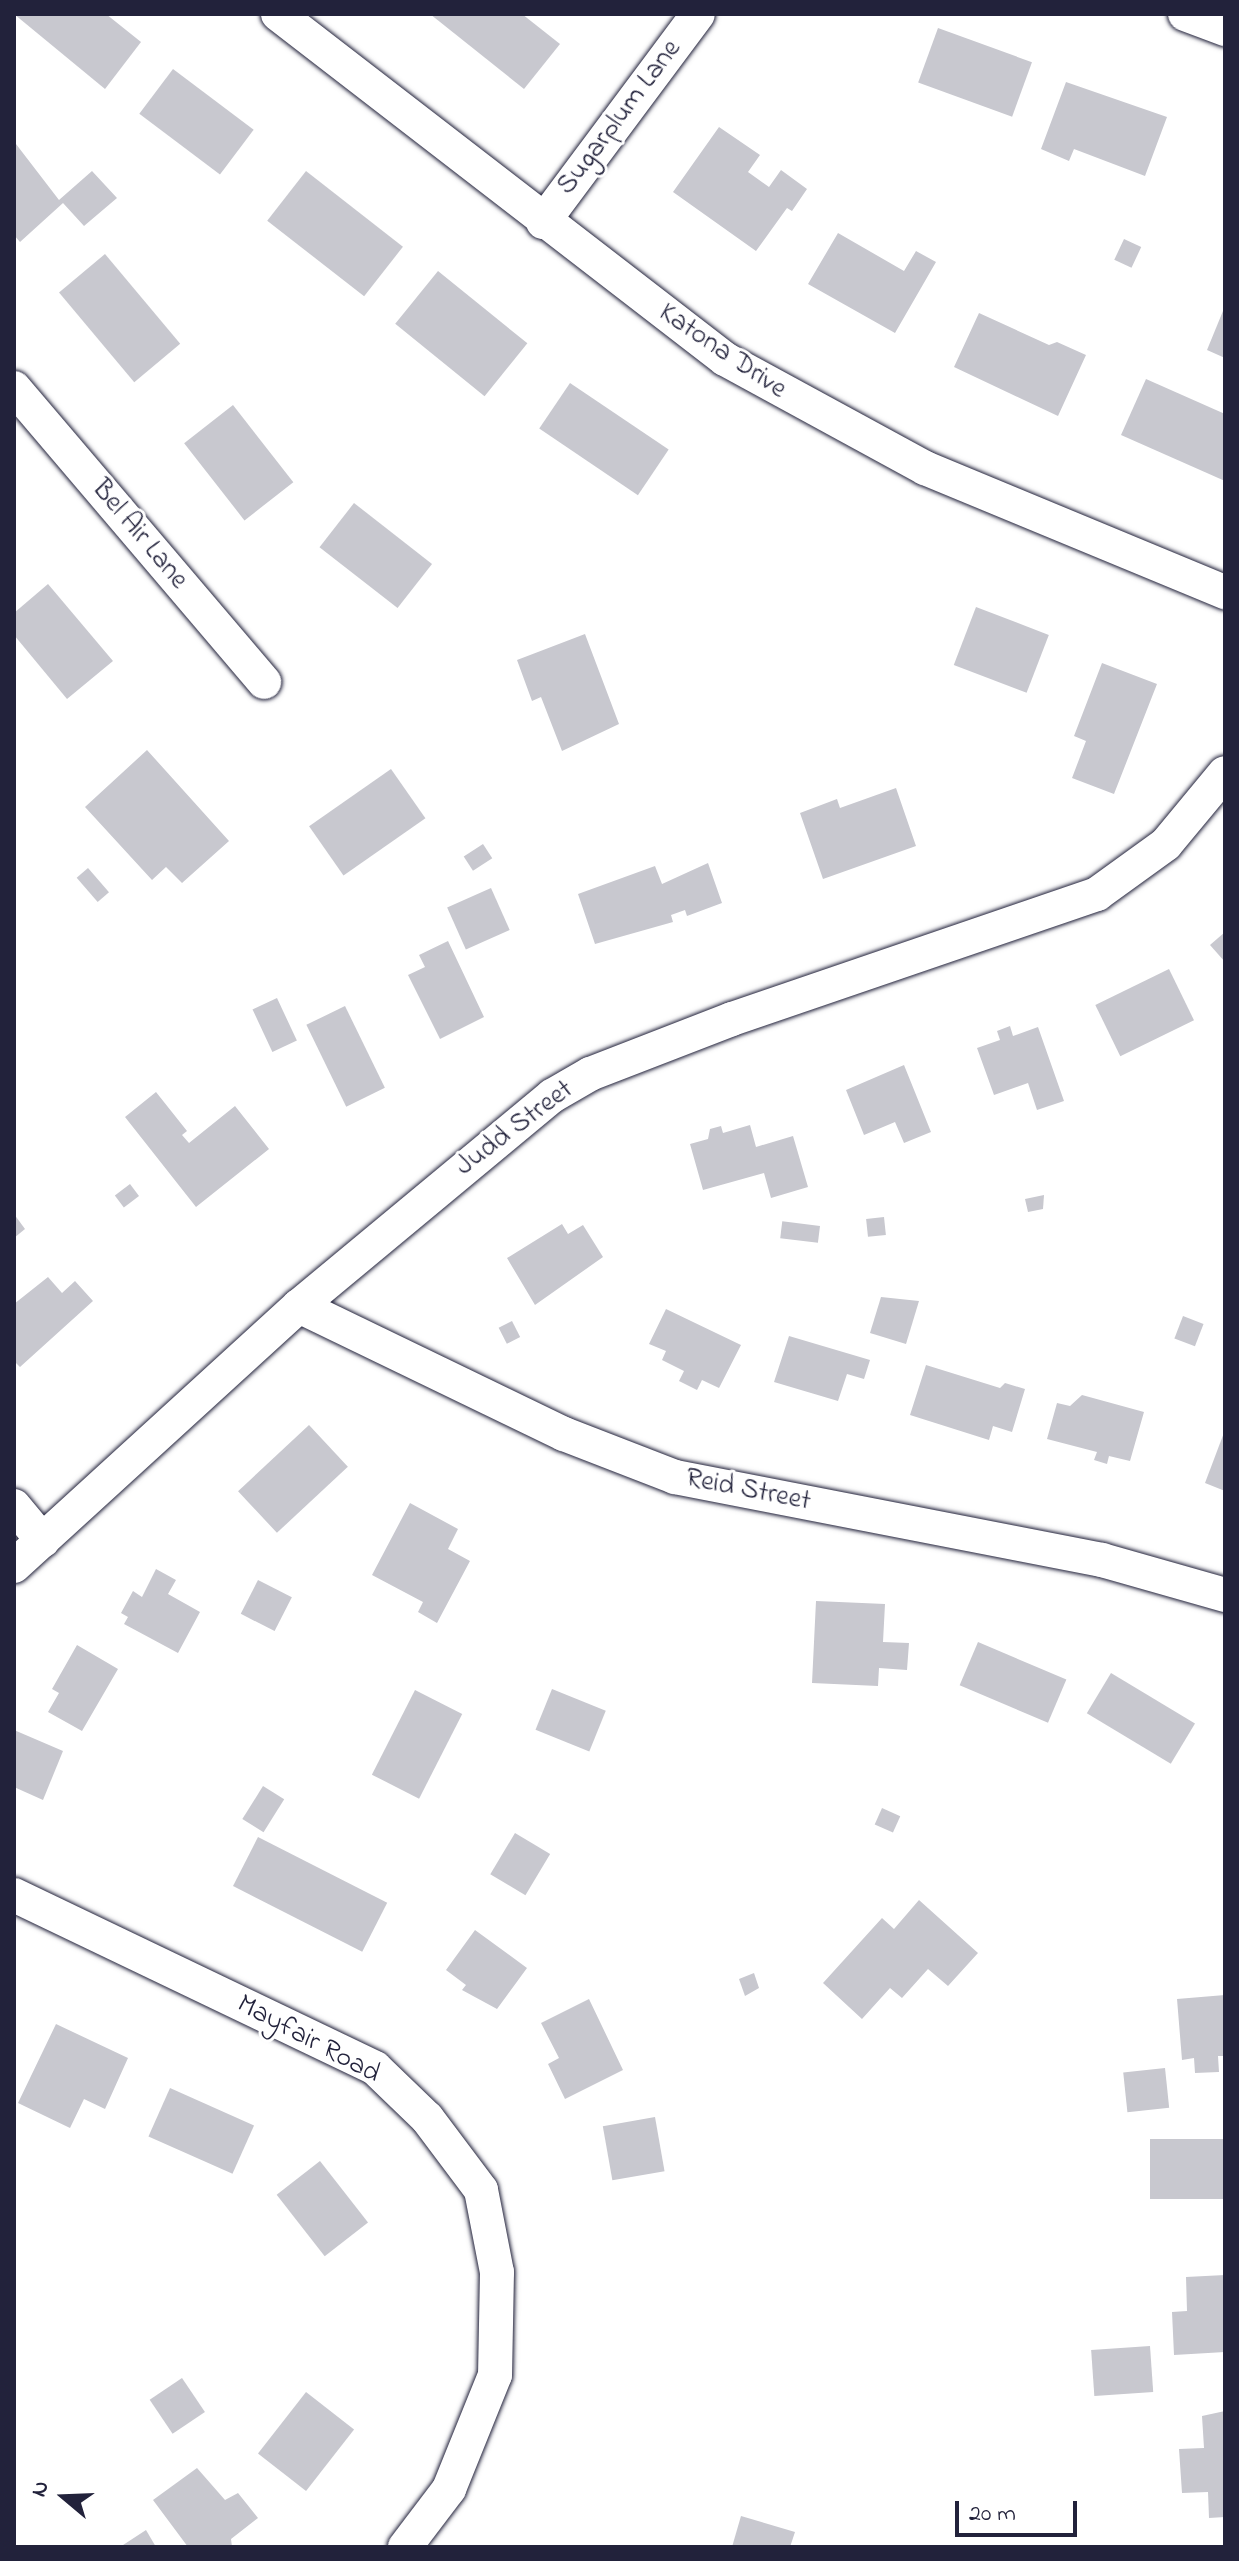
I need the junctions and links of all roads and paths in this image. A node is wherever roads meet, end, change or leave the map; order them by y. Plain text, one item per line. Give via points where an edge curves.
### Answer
1 (278, 14) edge
2 (698, 14) edge
3 (1185, 14) edge
4 (1225, 29) edge
5 (543, 222) junction
6 (14, 388) edge
7 (1225, 592) edge
8 (264, 682) dead end
9 (1225, 773) edge
10 (299, 1306) junction
11 (14, 1506) edge
12 (43, 1541) junction
13 (14, 1566) edge
14 (1225, 1595) edge
15 (14, 1895) edge
16 (405, 2547) edge

1 - 5 street, Katona Drive
2 - 5 street, Sugarplum Lane
3 - 4 street
5 - 7 street, Katona Drive via 725,359 793,400 925,468
6 - 8 street, Bel Air Lane
9 - 10 street, Judd Street via 1166,844 1097,894 732,1019 590,1074 522,1118
10 - 12 street, Judd Street
10 - 14 street, Reid Street via 564,1434 675,1477 1102,1560
11 - 12 street
12 - 13 street, Judd Street
15 - 16 street, Mayfair Road via 375,2068 427,2118 481,2190 497,2272 495,2375 449,2489

